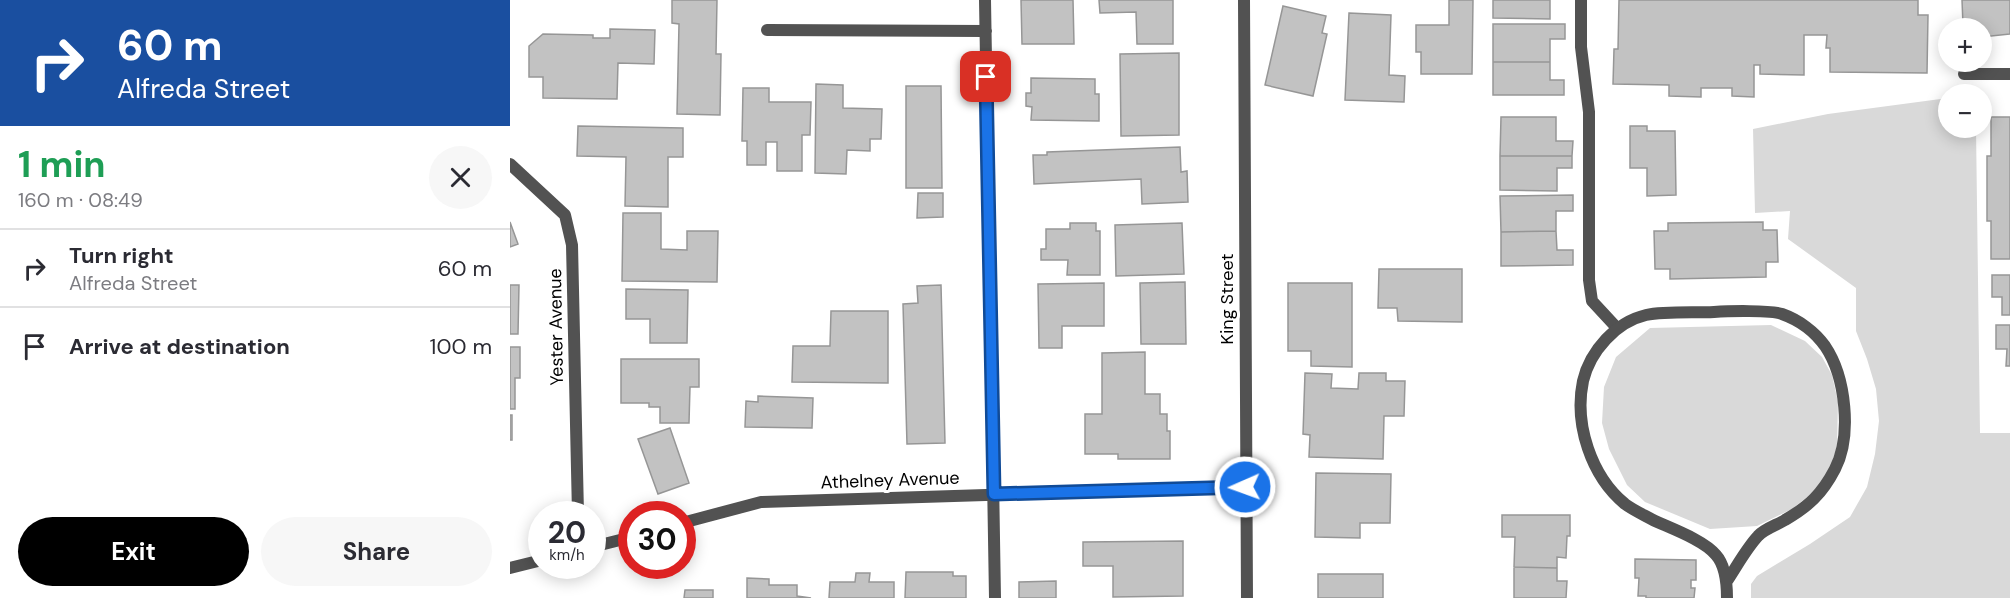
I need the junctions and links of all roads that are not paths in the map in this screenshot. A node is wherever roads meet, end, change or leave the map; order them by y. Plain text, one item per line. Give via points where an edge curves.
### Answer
1 (985, 0) edge
2 (1244, 0) edge
3 (1581, 0) edge
4 (767, 30) dead end
5 (986, 31) junction
6 (1964, 74) dead end
7 (2010, 74) edge
8 (510, 164) edge
9 (1617, 328) junction
10 (1245, 487) junction
11 (994, 494) junction
12 (578, 501) edge
13 (696, 519) edge
14 (528, 564) edge
15 (510, 568) edge
16 (1727, 581) junction
17 (995, 598) edge
18 (1247, 598) edge
19 (1727, 598) edge

1 - 5 street
2 - 10 street, King Street
3 - 9 street via 1581,47 1589,112 1589,280 1592,301
4 - 5 street
5 - 11 street
6 - 7 street
8 - 12 street, Yester Avenue via 565,215 572,245
9 - 16 street via 1593,354 1583,381 1581,419 1586,442 1598,468 1627,506 1695,539 1717,555
9 - 16 street via 1646,315 1781,313 1808,327 1825,347 1836,370 1844,400 1844,434 1836,467 1818,496 1796,514 1759,534
10 - 11 street, Athelney Avenue
10 - 18 street, King Street
11 - 13 street, Athelney Avenue via 761,502
11 - 17 street
14 - 15 street
16 - 19 street

